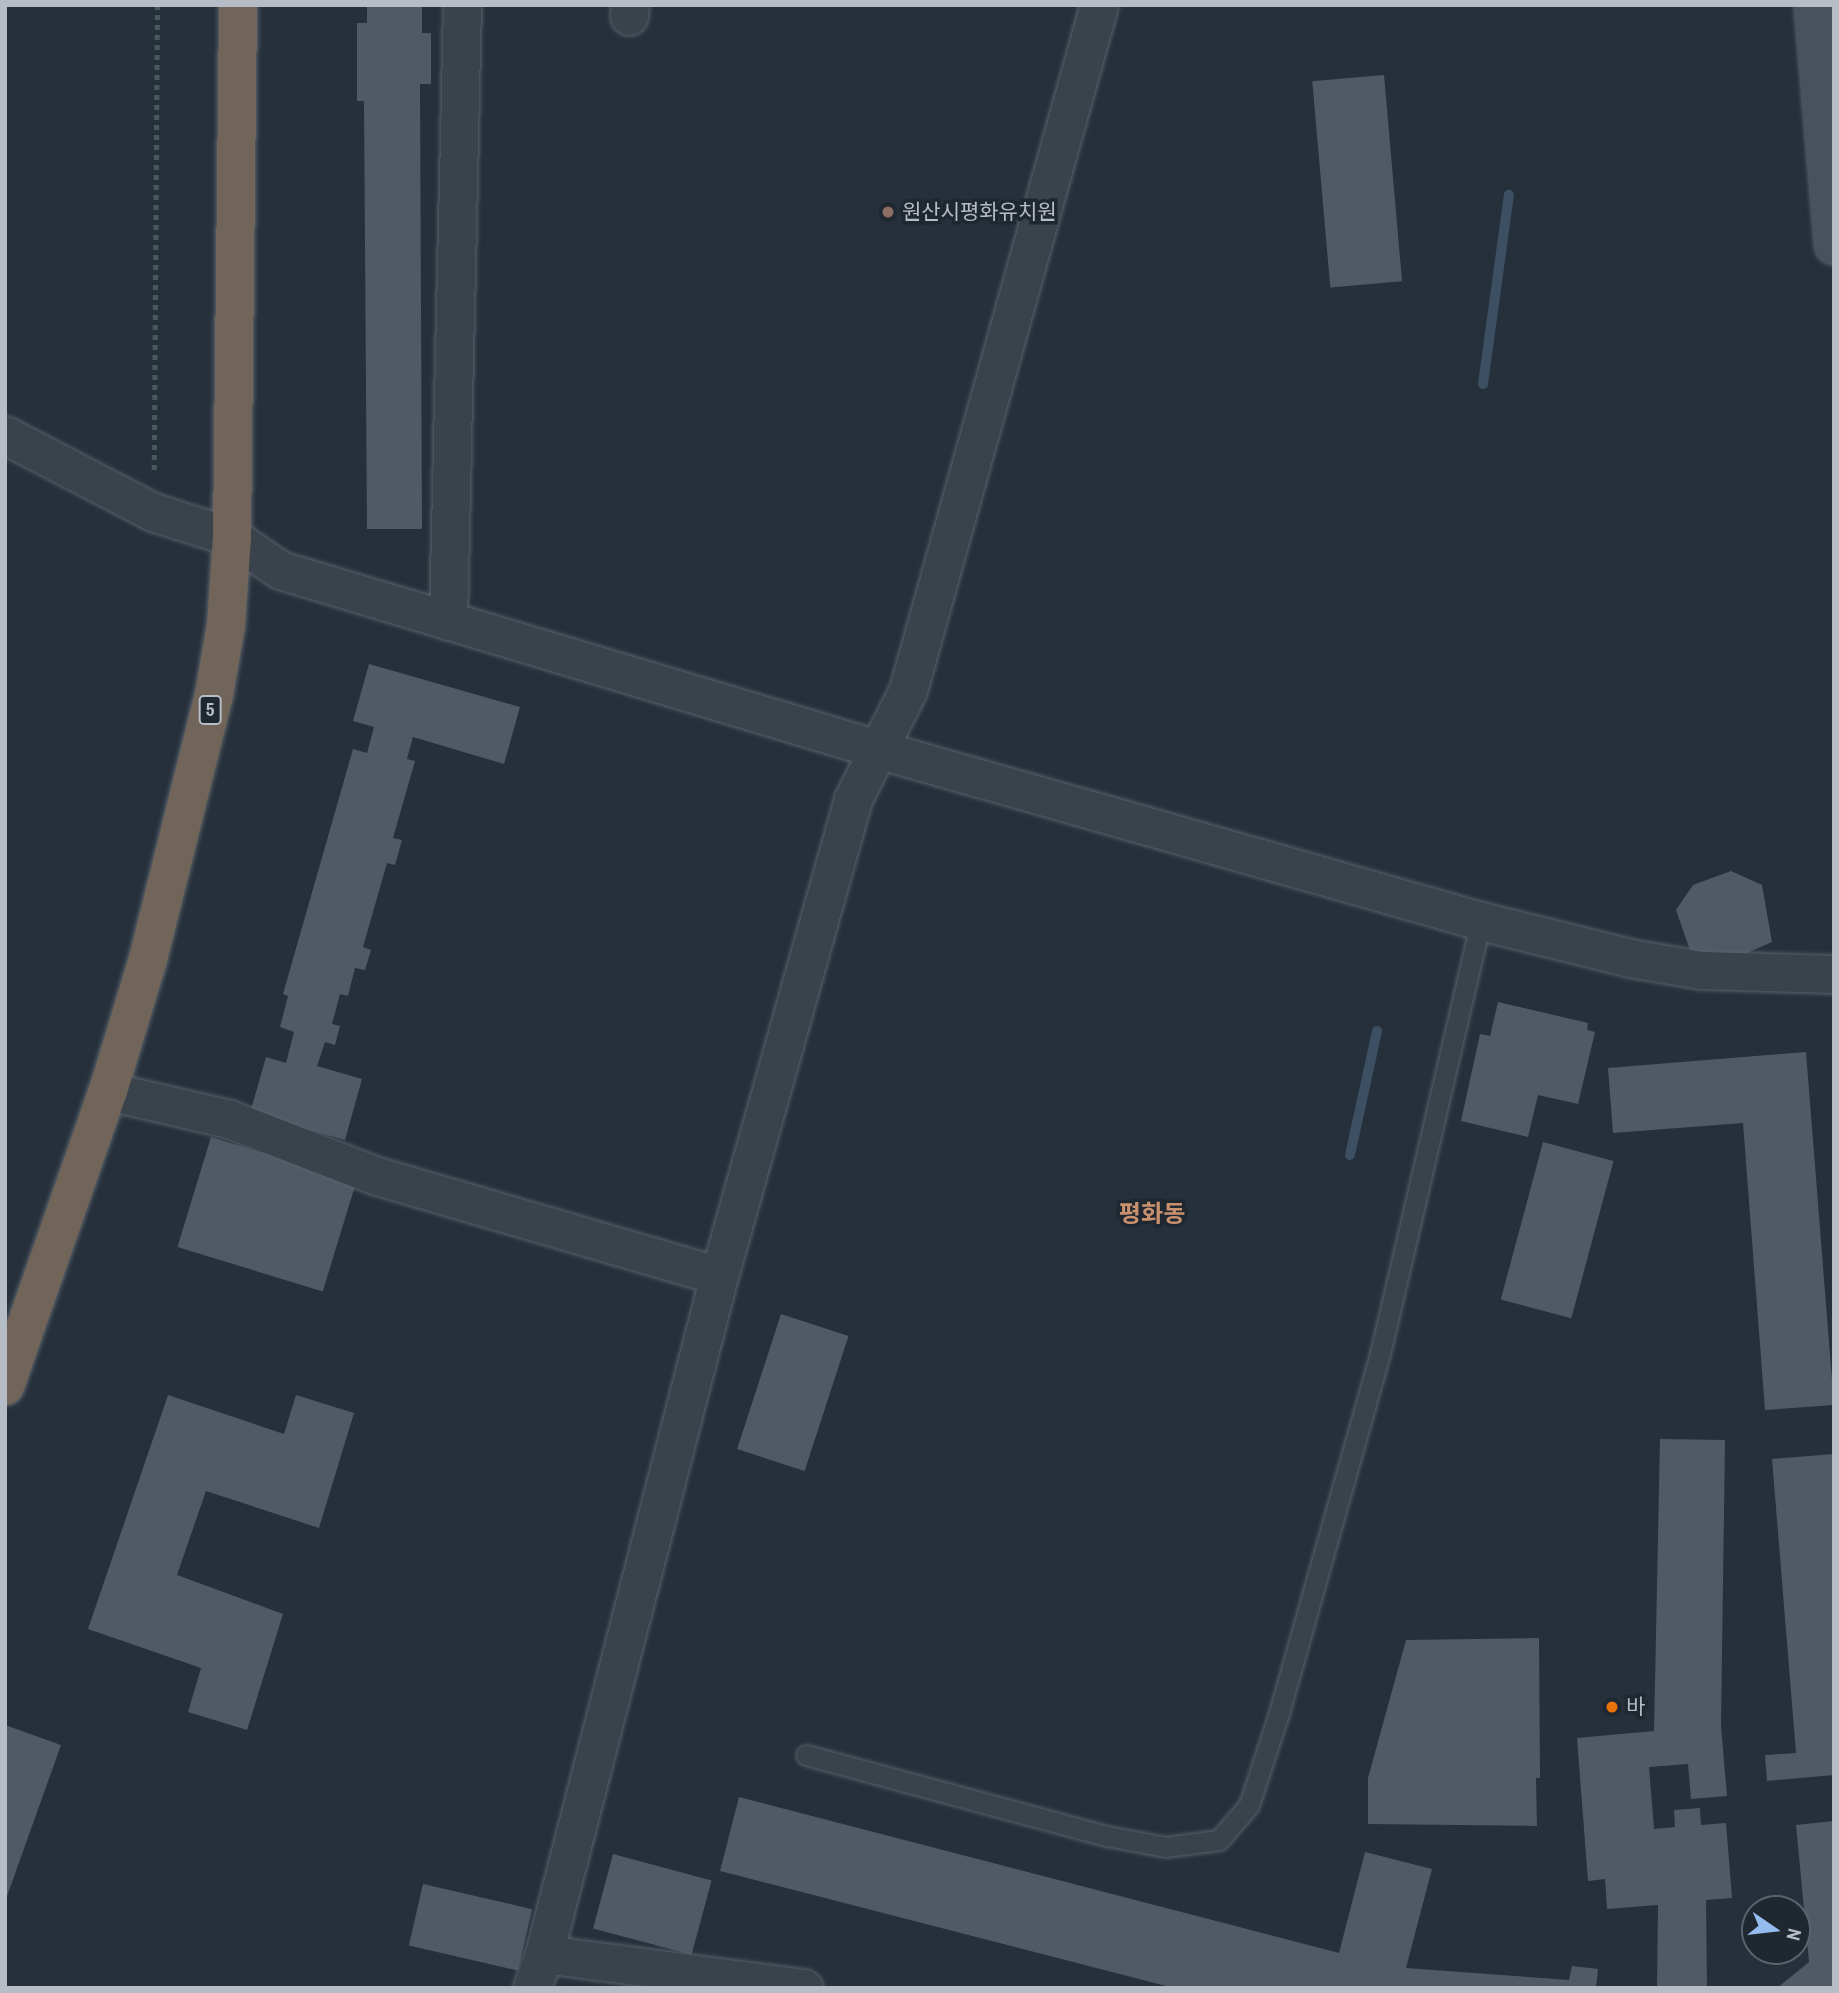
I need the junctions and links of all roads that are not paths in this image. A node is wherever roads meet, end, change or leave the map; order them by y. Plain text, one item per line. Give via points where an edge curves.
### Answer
1 (238, 5) edge
2 (462, 5) edge
3 (1099, 5) edge
4 (1814, 5) edge
5 (1834, 245) edge
6 (5, 435) edge
7 (232, 537) junction
8 (448, 621) junction
9 (877, 748) junction
10 (1481, 921) junction
11 (1834, 974) edge
12 (108, 1091) junction
13 (719, 1276) junction
14 (5, 1386) edge
15 (806, 1755) dead end
16 (544, 1954) junction
17 (532, 1988) edge
18 (804, 1988) edge

1 - 7 highway, 5
2 - 8 street
3 - 9 street via 908,690
4 - 5 main road
6 - 7 street via 153,512
7 - 8 street via 280,570
7 - 12 highway, 5 via 226,625 214,695 148,959
8 - 9 street
9 - 10 street
9 - 13 street via 853,799
10 - 11 street via 1630,958 1701,970
10 - 15 lane via 1380,1354 1249,1804 1219,1840 1165,1847 1107,1836
12 - 13 street via 229,1119 377,1176
12 - 14 highway, 5
13 - 16 street
16 - 17 street
16 - 18 street

